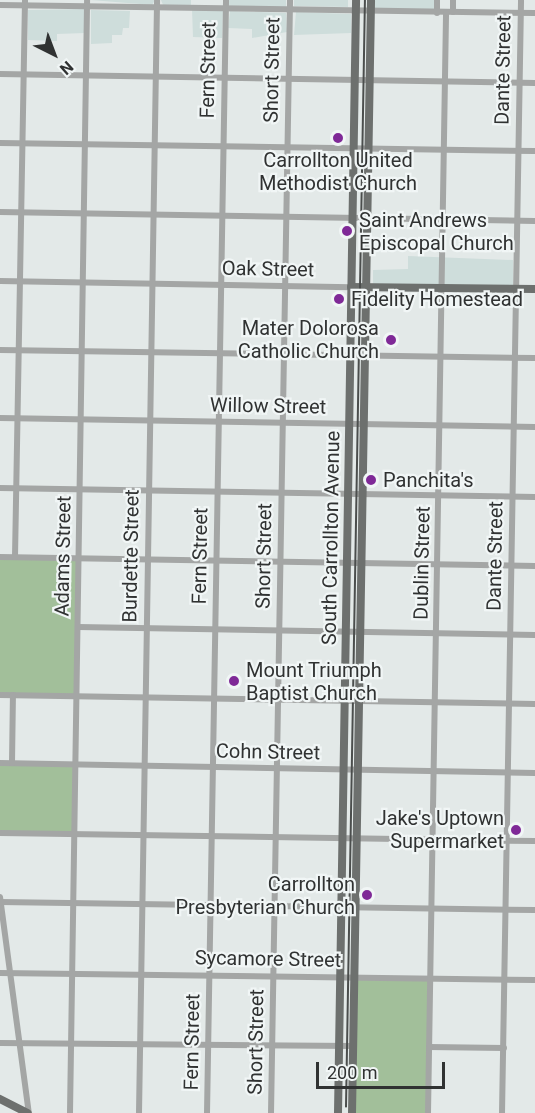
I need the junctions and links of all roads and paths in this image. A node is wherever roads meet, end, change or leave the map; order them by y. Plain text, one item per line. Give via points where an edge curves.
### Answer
1 (226, 0) edge
2 (290, 0) edge
3 (356, 0) edge
4 (370, 0) edge
5 (437, 0) edge
6 (453, 0) edge
7 (521, 0) edge
8 (25, 2) edge
9 (87, 3) edge
10 (157, 3) edge
11 (0, 4) edge
12 (226, 8) junction
13 (290, 9) junction
14 (356, 11) junction
15 (370, 11) junction
16 (437, 13) junction
17 (449, 13) junction
18 (521, 13) junction
19 (535, 14) edge
20 (0, 75) edge
21 (23, 75) junction
22 (87, 76) junction
23 (156, 77) junction
24 (225, 78) junction
25 (290, 79) junction
26 (354, 80) junction
27 (369, 80) junction
28 (446, 81) junction
29 (520, 83) junction
30 (535, 83) edge
31 (0, 143) edge
32 (22, 143) junction
33 (86, 145) junction
34 (154, 146) junction
35 (224, 147) junction
36 (287, 148) junction
37 (353, 149) junction
38 (368, 149) junction
39 (445, 150) junction
40 (519, 151) junction
41 (535, 151) edge
42 (0, 212) edge
43 (21, 212) junction
44 (84, 213) junction
45 (153, 215) junction
46 (222, 216) junction
47 (286, 217) junction
48 (352, 218) junction
49 (367, 218) junction
50 (444, 219) junction
51 (517, 221) junction
52 (535, 221) edge
53 (0, 281) edge
54 (20, 281) junction
55 (84, 282) junction
56 (151, 283) junction
57 (221, 285) junction
58 (285, 285) junction
59 (351, 286) junction
60 (367, 287) junction
61 (442, 288) junction
62 (516, 289) junction
63 (535, 289) edge
64 (0, 350) edge
65 (18, 350) junction
66 (83, 351) junction
67 (150, 352) junction
68 (220, 353) junction
69 (284, 354) junction
70 (351, 355) junction
71 (367, 355) junction
72 (441, 356) junction
73 (515, 358) junction
74 (535, 358) edge
75 (0, 418) edge
76 (17, 418) junction
77 (82, 419) junction
78 (149, 420) junction
79 (219, 422) junction
80 (283, 423) junction
81 (350, 424) junction
82 (365, 424) junction
83 (440, 426) junction
84 (514, 427) junction
85 (535, 427) edge
86 (0, 488) edge
87 (16, 488) junction
88 (81, 489) junction
89 (148, 490) junction
90 (218, 492) junction
91 (282, 493) junction
92 (349, 494) junction
93 (364, 494) junction
94 (440, 495) junction
95 (513, 496) junction
96 (535, 497) edge
97 (0, 557) edge
98 (15, 557) junction
99 (81, 558) junction
100 (147, 559) junction
101 (217, 560) junction
102 (281, 562) junction
103 (347, 563) junction
104 (363, 563) junction
105 (438, 564) junction
106 (512, 565) junction
107 (535, 566) edge
108 (78, 627) junction
109 (146, 628) junction
110 (215, 630) junction
111 (280, 631) junction
112 (346, 632) junction
113 (361, 632) junction
114 (437, 633) junction
115 (511, 634) junction
116 (535, 635) edge
117 (0, 695) edge
118 (13, 695) junction
119 (77, 696) junction
120 (145, 697) junction
121 (214, 698) junction
122 (279, 699) junction
123 (345, 700) junction
124 (360, 701) junction
125 (436, 702) junction
126 (510, 703) junction
127 (535, 704) edge
128 (0, 763) edge
129 (12, 763) junction
130 (76, 765) junction
131 (144, 766) junction
132 (213, 768) junction
133 (277, 769) junction
134 (344, 770) junction
135 (359, 770) junction
136 (435, 771) junction
137 (509, 773) junction
138 (535, 773) edge
139 (0, 833) edge
140 (74, 834) junction
141 (143, 835) junction
142 (212, 836) junction
143 (276, 837) junction
144 (342, 838) junction
145 (357, 839) junction
146 (434, 840) junction
147 (508, 841) junction
148 (535, 842) edge
149 (0, 897) edge
150 (0, 902) edge
151 (73, 903) junction
152 (142, 904) junction
153 (211, 905) junction
154 (275, 906) junction
155 (341, 907) junction
156 (356, 908) junction
157 (432, 909) junction
158 (507, 910) junction
159 (535, 910) edge
160 (10, 971) junction
161 (72, 972) junction
162 (0, 973) edge
163 (141, 974) junction
164 (210, 974) junction
165 (274, 976) junction
166 (340, 977) junction
167 (355, 977) junction
168 (431, 978) junction
169 (505, 979) junction
170 (535, 980) edge
171 (19, 1041) junction
172 (72, 1041) junction
173 (140, 1042) junction
174 (0, 1044) edge
175 (208, 1044) junction
176 (273, 1046) junction
177 (354, 1046) junction
178 (429, 1047) junction
179 (504, 1048) junction
180 (340, 1050) junction
181 (353, 1058) junction
182 (0, 1099) edge
183 (28, 1113) edge
184 (70, 1113) edge
185 (139, 1113) edge
186 (207, 1113) edge
187 (271, 1113) edge
188 (338, 1113) edge
189 (352, 1113) edge
190 (428, 1113) edge
191 (502, 1113) edge

1 - 12 street, Fern Street
2 - 13 street, Short Street
3 - 14 main road, South Carrollton Avenue
4 - 15 main road, South Carrollton Avenue
5 - 16 street
6 - 17 street, Dublin Street
7 - 18 street, Dante Street
8 - 9 street
8 - 11 street
8 - 21 street
9 - 10 street
9 - 22 street, Adams Street
10 - 12 street
10 - 23 street, Burdette Street
12 - 13 street
12 - 24 street, Fern Street
13 - 14 street
13 - 25 street, Short Street
14 - 15 street
14 - 26 main road, South Carrollton Avenue
15 - 16 street
15 - 27 main road, South Carrollton Avenue
16 - 17 street
17 - 18 street
17 - 28 street, Dublin Street
18 - 19 street
18 - 29 street, Dante Street
20 - 21 street
21 - 22 street
21 - 32 street
22 - 23 street
22 - 33 street, Adams Street
23 - 24 street
23 - 34 street, Burdette Street
24 - 25 street
24 - 35 street, Fern Street
25 - 26 street
25 - 36 street, Short Street
26 - 27 street
26 - 37 main road, South Carrollton Avenue
27 - 28 street
27 - 38 main road, South Carrollton Avenue
28 - 29 street
28 - 39 street, Dublin Street
29 - 30 street
29 - 40 street, Dante Street
31 - 32 street
32 - 33 street
32 - 43 street
33 - 34 street
33 - 44 street, Adams Street
34 - 35 street
34 - 45 street, Burdette Street
35 - 36 street
35 - 46 street, Fern Street
36 - 37 street
36 - 47 street, Short Street
37 - 38 street
37 - 48 main road, South Carrollton Avenue
38 - 39 street
38 - 49 main road, South Carrollton Avenue
39 - 40 street
39 - 50 street, Dublin Street
40 - 41 street
40 - 51 street, Dante Street
42 - 43 street
43 - 44 street
43 - 54 street
44 - 45 street
44 - 55 street, Adams Street
45 - 46 street
45 - 56 street, Burdette Street
46 - 47 street
46 - 57 street, Fern Street
47 - 48 street
47 - 58 street, Short Street
48 - 49 street
48 - 59 main road, South Carrollton Avenue
49 - 50 street
49 - 60 main road, South Carrollton Avenue
50 - 51 street
50 - 61 street, Dublin Street
51 - 52 street
51 - 62 street, Dante Street
53 - 54 street, Oak Street
54 - 55 street, Oak Street
54 - 65 street
55 - 56 street, Oak Street
55 - 66 street, Adams Street
56 - 57 street, Oak Street
56 - 67 street, Burdette Street
57 - 58 street, Oak Street
57 - 68 street, Fern Street
58 - 59 street, Oak Street
58 - 69 street, Short Street
59 - 60 main road, Oak Street
59 - 70 main road, South Carrollton Avenue
60 - 61 main road, Oak Street
60 - 71 main road, South Carrollton Avenue
61 - 62 main road, Oak Street
61 - 72 street, Dublin Street
62 - 63 main road, Oak Street
62 - 73 street, Dante Street
64 - 65 street
65 - 66 street
65 - 76 street
66 - 67 street
66 - 77 street, Adams Street
67 - 68 street
67 - 78 street, Burdette Street
68 - 69 street
68 - 79 street, Fern Street
69 - 70 street
69 - 80 street, Short Street
70 - 71 street
70 - 81 main road, South Carrollton Avenue
71 - 72 street
71 - 82 main road, South Carrollton Avenue
72 - 73 street
72 - 83 street, Dublin Street
73 - 74 street
73 - 84 street, Dante Street
75 - 76 street, Willow Street
76 - 77 street, Willow Street
76 - 87 street
77 - 78 street, Willow Street
77 - 88 street, Adams Street
78 - 79 street, Willow Street
78 - 89 street, Burdette Street
79 - 80 street, Willow Street
79 - 90 street, Fern Street
80 - 81 street, Willow Street
80 - 91 street, Short Street
81 - 82 street, Willow Street
81 - 92 main road, South Carrollton Avenue
82 - 83 street, Willow Street
82 - 93 main road, South Carrollton Avenue
83 - 84 street, Willow Street
83 - 94 street, Dublin Street
84 - 85 street, Willow Street
84 - 95 street, Dante Street
86 - 87 street
87 - 88 street
87 - 98 street
88 - 89 street
88 - 99 street, Adams Street
89 - 90 street
89 - 100 street, Burdette Street
90 - 91 street
90 - 101 street, Fern Street
91 - 92 street
91 - 102 street, Short Street
92 - 93 street
92 - 103 main road, South Carrollton Avenue
93 - 94 street
93 - 104 main road, South Carrollton Avenue
94 - 95 street
94 - 105 street, Dublin Street
95 - 96 street
95 - 106 street, Dante Street
97 - 98 street
98 - 99 street
99 - 100 street
99 - 108 street, Adams Street
100 - 101 street
100 - 109 street, Burdette Street
101 - 102 street
101 - 110 street, Fern Street
102 - 103 street
102 - 111 street, Short Street
103 - 104 street
103 - 112 main road, South Carrollton Avenue
104 - 105 street
104 - 113 main road, South Carrollton Avenue
105 - 106 street
105 - 114 street, Dublin Street
106 - 107 street
106 - 115 street, Dante Street
108 - 109 street
108 - 119 street, Adams Street
109 - 110 street
109 - 120 street, Burdette Street
110 - 111 street
110 - 121 street, Fern Street
111 - 112 street
111 - 122 street, Short Street
112 - 113 street
112 - 123 main road, South Carrollton Avenue
113 - 114 street
113 - 124 main road, South Carrollton Avenue
114 - 115 street
114 - 125 street, Dublin Street
115 - 116 street
115 - 126 street, Dante Street
117 - 118 street
118 - 119 street
118 - 129 street
119 - 120 street
119 - 130 street, Adams Street
120 - 121 street
120 - 131 street, Burdette Street
121 - 122 street
121 - 132 street, Fern Street
122 - 123 street
122 - 133 street, Short Street
123 - 124 street
123 - 134 main road, South Carrollton Avenue
124 - 125 street
124 - 135 main road, South Carrollton Avenue
125 - 126 street
125 - 136 street, Dublin Street
126 - 127 street
126 - 137 street, Dante Street
128 - 129 street, Cohn Street
129 - 130 street, Cohn Street
130 - 131 street, Cohn Street
130 - 140 street, Adams Street
131 - 132 street, Cohn Street
131 - 141 street, Burdette Street
132 - 133 street, Cohn Street
132 - 142 street, Fern Street
133 - 134 street, Cohn Street
133 - 143 street, Short Street
134 - 135 street, Cohn Street
134 - 144 main road, South Carrollton Avenue
135 - 136 street, Cohn Street
135 - 145 main road, South Carrollton Avenue
136 - 137 street, Cohn Street
136 - 146 street, Dublin Street
137 - 138 street, Cohn Street
137 - 147 street, Dante Street
139 - 140 street
140 - 141 street
140 - 151 street, Adams Street
141 - 142 street
141 - 152 street, Burdette Street
142 - 143 street
142 - 153 street, Fern Street
143 - 144 street
143 - 154 street, Short Street
144 - 145 street
144 - 155 main road, South Carrollton Avenue
145 - 146 street
145 - 156 main road, South Carrollton Avenue
146 - 147 street
146 - 157 street, Dublin Street
147 - 148 street
147 - 158 street, Dante Street
149 - 150 street
150 - 151 street
150 - 160 street
151 - 152 street
151 - 161 street, Adams Street
152 - 153 street
152 - 163 street, Burdette Street
153 - 154 street
153 - 164 street, Fern Street
154 - 155 street
154 - 165 street, Short Street
155 - 156 street
155 - 166 main road, South Carrollton Avenue
156 - 157 street
156 - 167 main road, South Carrollton Avenue
157 - 158 street
157 - 168 street, Dublin Street
158 - 159 street
158 - 169 street, Dante Street
160 - 161 street, Sycamore Street
160 - 162 street, Sycamore Street
160 - 171 street
161 - 163 street, Sycamore Street
161 - 172 street, Adams Street
163 - 164 street, Sycamore Street
163 - 173 street, Burdette Street
164 - 165 street, Sycamore Street
164 - 175 street, Fern Street
165 - 166 street, Sycamore Street
165 - 176 street, Short Street
166 - 167 street, Sycamore Street
166 - 180 main road, South Carrollton Avenue
167 - 168 street, Sycamore Street
167 - 177 main road, South Carrollton Avenue
168 - 169 street, Sycamore Street
168 - 178 street, Dublin Street
169 - 170 street, Sycamore Street
169 - 179 street, Dante Street
171 - 172 street
171 - 174 street
171 - 183 street
172 - 173 street
172 - 184 street, Adams Street
173 - 175 street
173 - 185 street, Burdette Street
175 - 176 street
175 - 186 street, Fern Street
176 - 180 street
176 - 187 street, Short Street
177 - 180 street
177 - 181 main road, South Carrollton Avenue
178 - 179 street
178 - 190 street, Dublin Street
179 - 191 street, Dante Street
180 - 181 main road
180 - 188 main road, South Carrollton Avenue
181 - 189 main road, South Carrollton Avenue
182 - 183 main road

